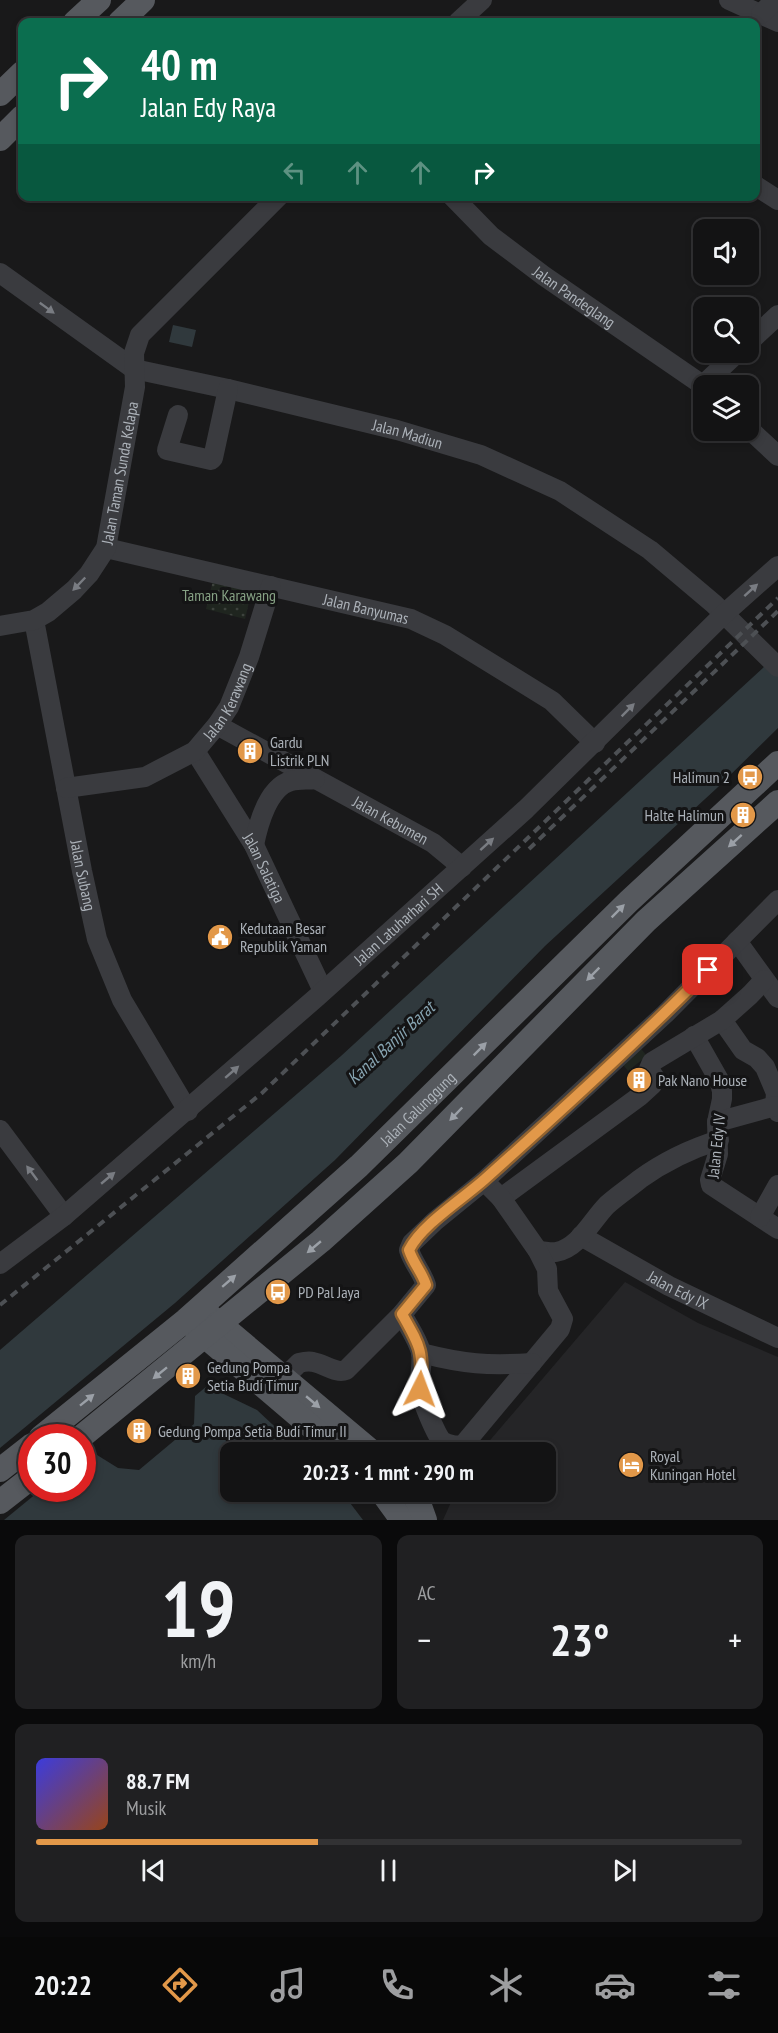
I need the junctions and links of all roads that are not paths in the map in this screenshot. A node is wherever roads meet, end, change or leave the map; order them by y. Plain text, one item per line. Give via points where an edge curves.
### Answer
1 (99, 0) edge
2 (143, 0) edge
3 (482, 0) edge
4 (729, 0) edge
5 (775, 0) edge
6 (79, 18) edge
7 (124, 18) edge
8 (462, 18) edge
9 (769, 18) edge
10 (18, 77) edge
11 (0, 94) edge
12 (18, 121) edge
13 (0, 139) edge
14 (760, 189) edge
15 (778, 200) edge
16 (274, 201) edge
17 (457, 201) edge
18 (0, 273) edge
19 (778, 315) edge
20 (759, 333) edge
21 (727, 363) edge
22 (134, 369) junction
23 (714, 375) edge
24 (693, 377) edge
25 (228, 388) junction
26 (178, 415) dead end
27 (759, 438) edge
28 (778, 456) edge
29 (106, 548) junction
30 (778, 566) edge
31 (271, 586) junction
32 (724, 614) junction
33 (34, 620) junction
34 (0, 626) edge
35 (778, 667) edge
36 (217, 725) junction
37 (594, 743) junction
38 (195, 751) junction
39 (778, 763) edge
40 (315, 779) junction
41 (66, 788) junction
42 (778, 802) edge
43 (254, 845) junction
44 (462, 867) junction
45 (778, 900) edge
46 (737, 941) junction
47 (764, 980) junction
48 (548, 981) junction
49 (323, 991) junction
50 (778, 998) edge
51 (568, 999) junction
52 (722, 1020) junction
53 (694, 1036) junction
54 (776, 1109) edge
55 (188, 1111) junction
56 (0, 1130) edge
57 (718, 1131) junction
58 (484, 1181) junction
59 (778, 1185) edge
60 (501, 1198) junction
61 (64, 1216) junction
62 (760, 1217) junction
63 (778, 1229) edge
64 (580, 1236) junction
65 (538, 1251) junction
66 (0, 1264) edge
67 (193, 1313) junction
68 (402, 1314) junction
69 (212, 1330) junction
70 (778, 1338) edge
71 (421, 1353) junction
72 (532, 1363) junction
73 (284, 1378) junction
74 (57, 1424) edge
75 (96, 1425) edge
76 (330, 1442) edge
77 (360, 1442) edge
78 (18, 1456) edge
79 (0, 1470) edge
80 (18, 1488) edge
81 (0, 1502) edge
82 (389, 1502) edge
83 (416, 1502) edge
84 (402, 1520) edge
85 (425, 1520) edge

1 - 6 main road
2 - 7 main road
3 - 8 street
4 - 9 street
5 - 9 street
10 - 11 main road
12 - 13 main road
14 - 15 street
16 - 22 street, Jalan Taman Sunda Kelapa via 140,335
17 - 24 street, Jalan Pandeglang via 491,236 526,263
18 -> 22 street, Jalan Madiun
19 - 20 street
21 - 23 street
22 - 25 street, Jalan Madiun
22 - 29 street, Jalan Taman Sunda Kelapa via 135,387
25 - 26 street via 212,460 167,450
25 - 32 street, Jalan Madiun via 481,455 550,486 650,550
27 - 28 street
29 - 31 street, Jalan Banyumas
29 -> 33 street, Jalan Taman Sunda Kelapa via 74,590
32 -> 30 street, Jalan Latuharhari SH
31 - 36 street, Jalan Kerawang via 249,657 229,707
31 - 37 street, Jalan Banyumas via 411,619 445,635 552,701
32 - 35 street, Jalan Madiun
37 -> 32 street, Jalan Latuharhari SH
33 - 34 street, Jalan Taman Sunda Kelapa
33 - 41 street, Jalan Subang
36 - 38 street, Jalan Kerawang
36 - 40 street, Jalan Kebumen
44 -> 37 street, Jalan Latuharhari SH
38 - 41 street, Jalan Kerawang via 145,777
38 - 43 street, Jalan Salatiga
48 -> 39 main road, Jalan Galunggung via 629,900
40 - 43 street via 289,782 273,795 260,817
40 - 44 street, Jalan Kebumen via 433,843
41 - 55 street, Jalan Subang via 97,939 122,1000
42 -> 51 main road, Jalan Galunggung via 646,921
43 - 49 street, Jalan Salatiga
44 - 49 street, Jalan Latuharhari SH
45 - 46 street
46 - 47 street
46 - 58 street via 665,1014
47 - 50 street
47 - 52 street
48 - 51 main road
67 -> 48 main road, Jalan Galunggung via 359,1166
55 -> 49 street, Jalan Latuharhari SH
51 -> 69 main road, Jalan Galunggung via 408,1163
52 - 53 street
52 - 54 street via 743,1050 765,1067 776,1093
53 - 57 street, Jalan Edy IV via 719,1080 722,1099
53 - 60 street via 652,1062 649,1069 654,1081 640,1096
54 - 57 street
61 -> 55 street, Jalan Latuharhari SH
61 -> 56 street
57 - 62 street, Jalan Edy IV via 711,1185
57 - 64 street via 658,1166 609,1203
58 - 60 street
58 - 68 street via 412,1243 411,1256 426,1285
59 - 62 street
60 - 65 street
61 - 66 street, Jalan Latuharhari SH
62 - 63 street, Jalan Edy IV
64 - 65 street via 557,1252
64 - 70 street, Jalan Edy IX via 669,1286
65 - 72 street via 547,1269 548,1291 563,1319 560,1329
67 - 69 main road
74 -> 67 main road, Jalan Galunggung
68 - 71 street
68 - 73 street via 346,1371 313,1362 298,1363
69 - 73 main road
69 -> 75 main road, Jalan Galunggung
69 - 76 main road
71 - 72 street via 471,1365
71 - 72 street via 421,1398 440,1439 460,1446
73 -> 77 main road
78 - 79 main road
80 - 81 main road
82 - 84 main road
83 - 85 main road

